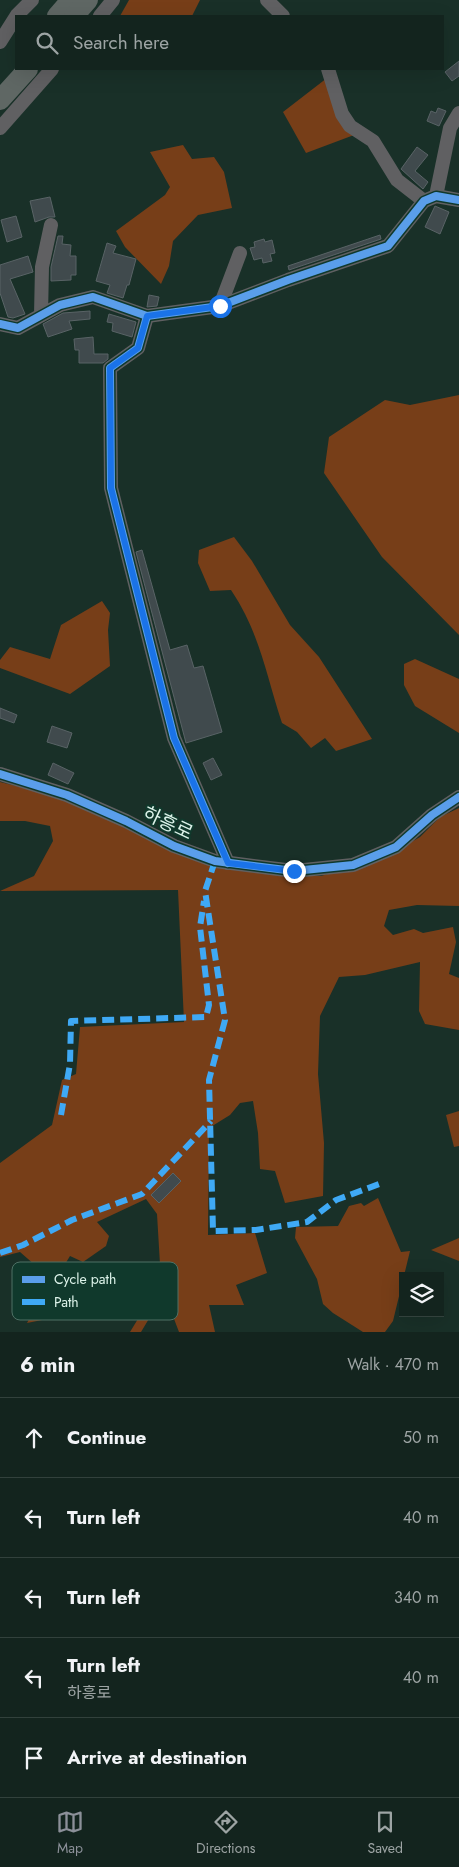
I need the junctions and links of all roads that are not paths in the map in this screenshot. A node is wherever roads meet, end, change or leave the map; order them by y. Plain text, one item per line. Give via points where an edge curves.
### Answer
1 (32, 0) edge
2 (71, 0) edge
3 (88, 0) edge
4 (113, 0) edge
5 (267, 0) edge
6 (17, 15) edge
7 (58, 15) edge
8 (75, 15) edge
9 (101, 15) edge
10 (282, 15) edge
11 (15, 18) edge
12 (0, 42) edge
13 (15, 63) edge
14 (27, 70) edge
15 (51, 70) edge
16 (328, 70) edge
17 (0, 81) edge
18 (0, 100) edge
19 (459, 113) edge
20 (0, 128) edge
21 (430, 198) junction
22 (459, 200) edge
23 (51, 225) dead end
24 (240, 253) dead end
25 (220, 306) junction
26 (41, 315) junction
27 (147, 316) junction
28 (0, 324) edge
29 (0, 774) edge
30 (459, 797) edge
31 (228, 863) junction

1 - 6 street
2 - 7 highway
3 - 8 highway
4 - 9 street
5 - 10 street
11 - 12 street
13 - 17 highway
14 - 18 highway
15 - 20 street
16 - 21 street via 342,114 350,126 372,141 397,180
19 - 21 street via 450,128
21 - 22 street
21 - 25 street via 388,246
23 - 26 street via 42,267
24 - 25 street
25 - 27 street
26 - 27 street via 60,305 93,297
26 - 28 street via 18,328
27 - 31 street via 138,348 110,368 111,488 174,738
29 - 31 street, 하흥로 via 67,795 174,846
30 - 31 street, 하흥로 via 432,815 396,847 353,865 294,871

